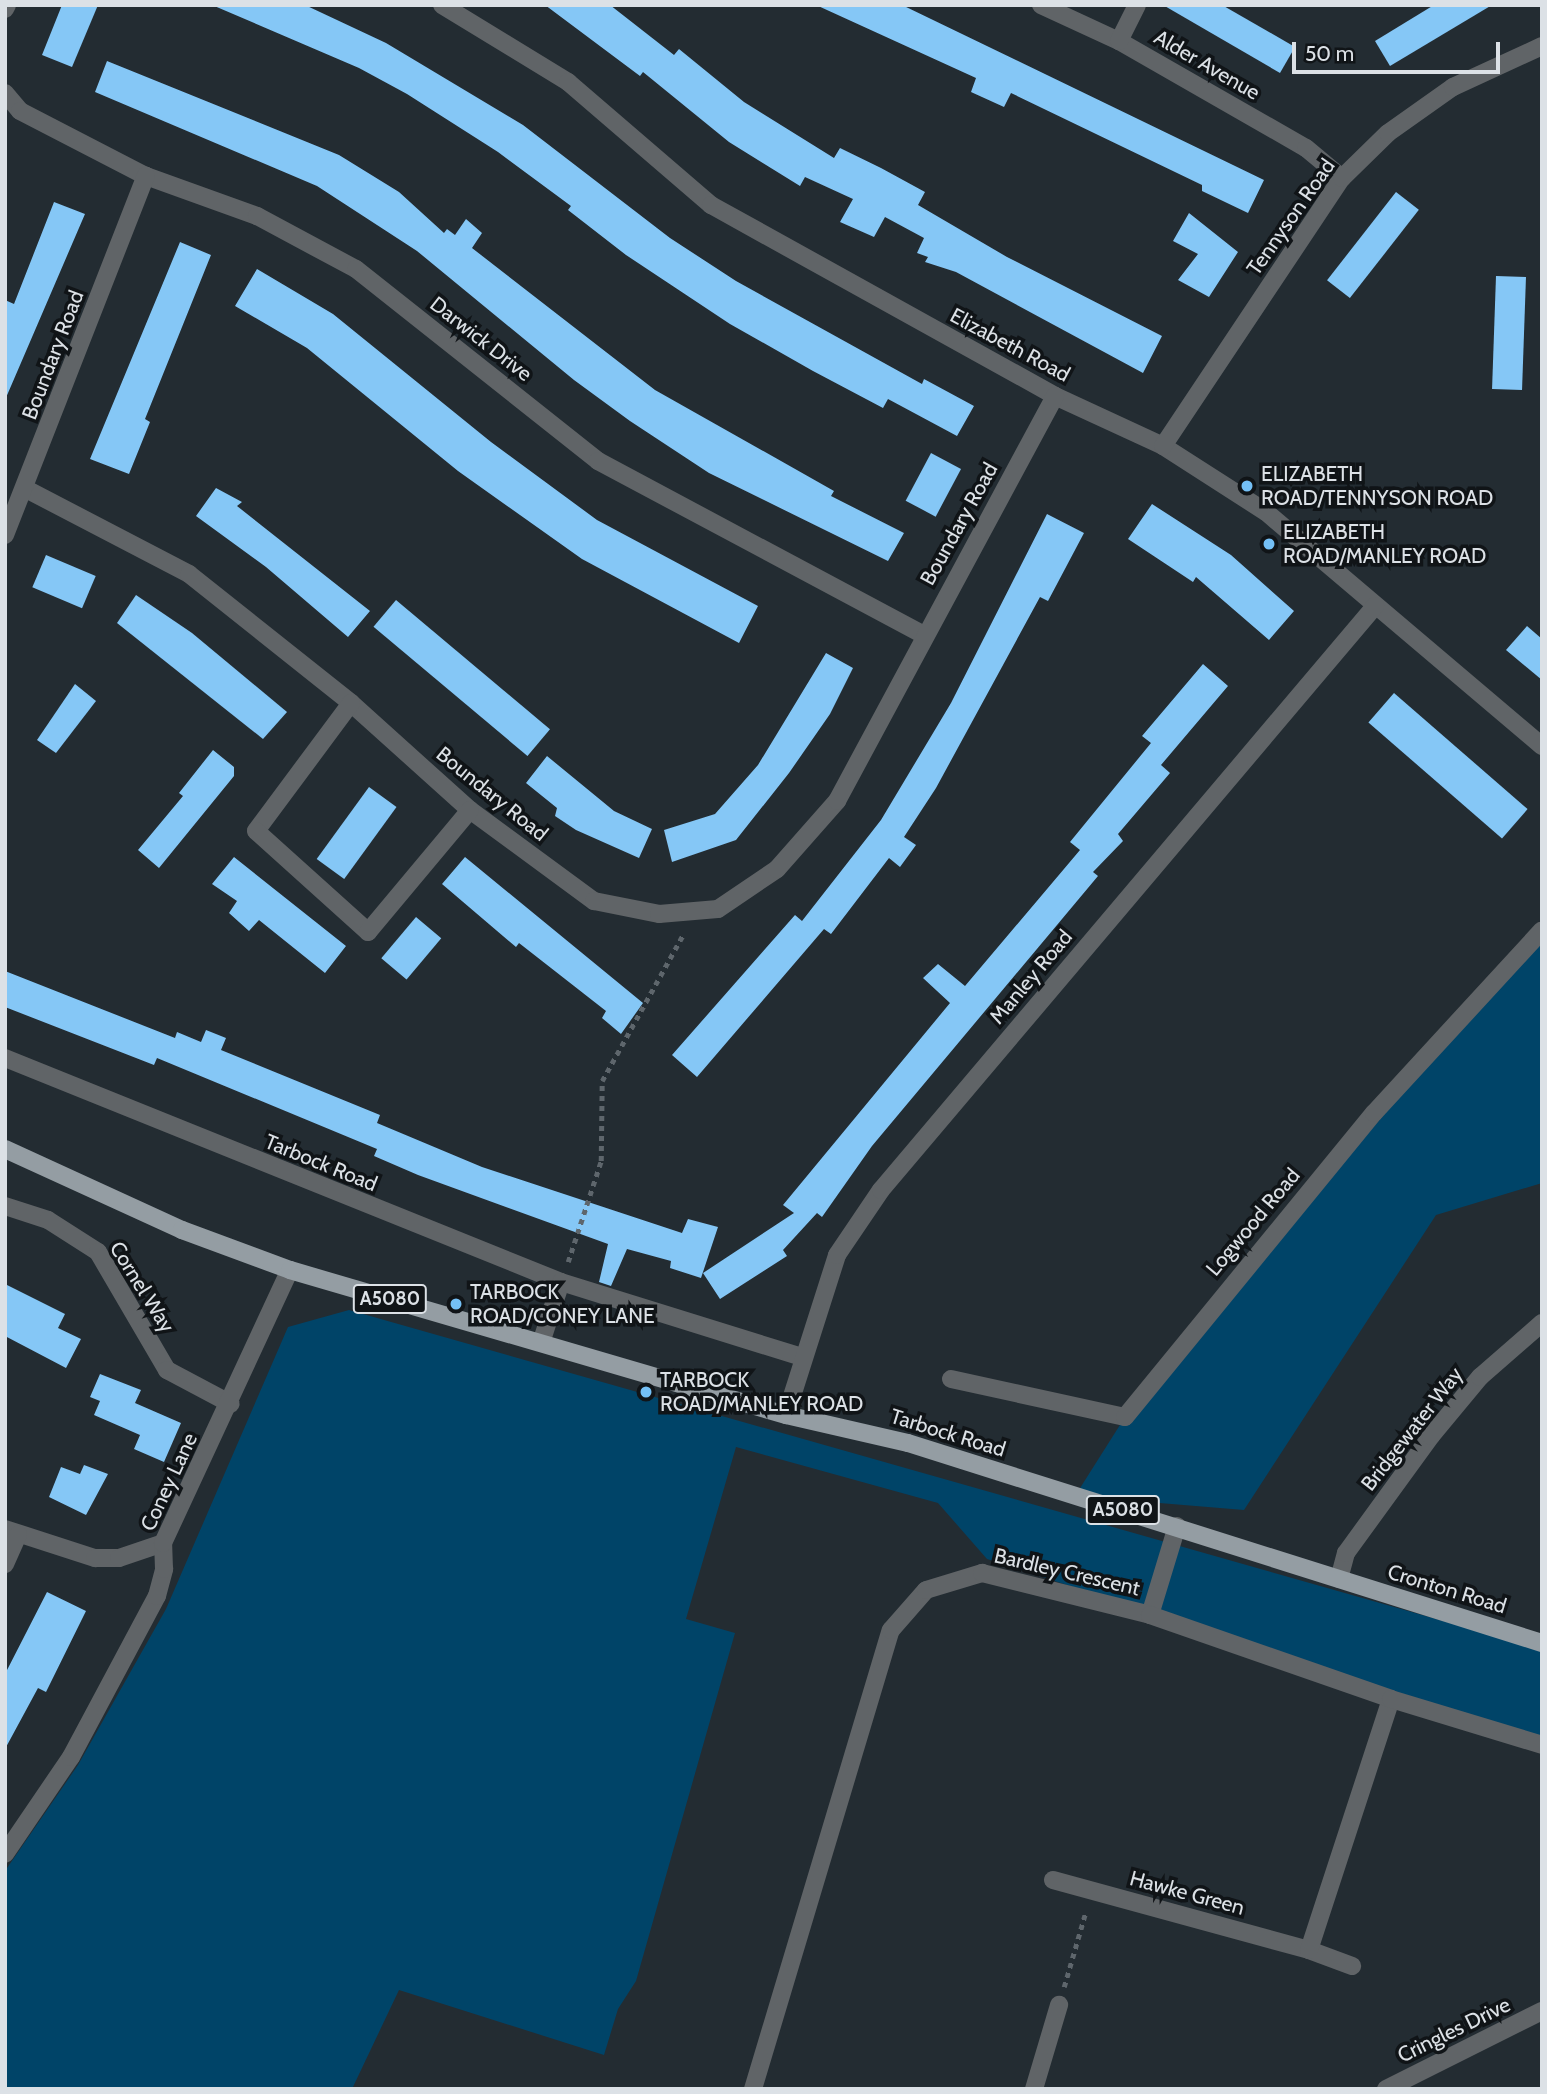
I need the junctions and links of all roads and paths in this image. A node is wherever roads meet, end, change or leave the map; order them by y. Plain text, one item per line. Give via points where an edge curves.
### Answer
1 (442, 5) edge
2 (1041, 5) edge
3 (1137, 5) edge
4 (1119, 41) junction
5 (1542, 46) edge
6 (5, 93) edge
7 (146, 176) junction
8 (1342, 178) junction
9 (1055, 396) junction
10 (1163, 446) junction
11 (26, 489) junction
12 (5, 535) edge
13 (1375, 606) junction
14 (924, 635) junction
15 (351, 703) junction
16 (1542, 746) edge
17 (470, 810) junction
18 (696, 911) junction
19 (1542, 930) edge
20 (5, 1058) edge
21 (5, 1149) edge
22 (5, 1206) edge
23 (290, 1270) junction
24 (561, 1282) junction
25 (1542, 1323) edge
26 (541, 1342) junction
27 (802, 1357) junction
28 (951, 1379) dead end
29 (231, 1404) junction
30 (786, 1415) junction
31 (1177, 1526) junction
32 (12, 1532) edge
33 (163, 1544) junction
34 (5, 1564) edge
35 (1339, 1579) junction
36 (1150, 1615) junction
37 (1542, 1643) edge
38 (1391, 1699) junction
39 (1542, 1745) edge
40 (5, 1854) edge
41 (1053, 1880) dead end
42 (1092, 1890) junction
43 (1309, 1950) junction
44 (1352, 1966) dead end
45 (1059, 2005) joint
46 (1542, 2011) edge
47 (753, 2089) edge
48 (1034, 2089) edge
49 (1386, 2089) edge

1 - 9 street, Elizabeth Road via 568,82 711,205
2 - 4 street, Alder Avenue
3 - 4 street
4 - 8 street, Alder Avenue via 1306,148
5 - 8 street, Tennyson Road via 1453,87 1388,133
6 - 7 street, Darwick Drive via 20,111
7 - 11 street, Boundary Road
7 - 14 street, Darwick Drive via 257,216 356,269 598,461
8 - 10 street, Tennyson Road
9 - 10 street, Elizabeth Road
9 - 14 street, Boundary Road
10 - 13 street, Elizabeth Road via 1266,512
11 - 12 street
11 - 15 street, Boundary Road via 190,574
13 - 16 street, Elizabeth Road
13 - 27 street, Manley Road via 881,1190 837,1255
14 - 18 street, Boundary Road via 837,801 777,869 718,909
15 - 17 street, Boundary Road
15 - 17 street via 256,831 368,932
17 - 18 street, Boundary Road via 594,901 659,914
18 - 24 path via 602,1081 601,1161
19 - 28 street, Logwood Road via 1374,1113 1125,1417
20 - 24 street, Tarbock Road
21 - 23 main road, Tarbock Road / A5080 via 182,1230
22 - 29 street, Cornel Way via 48,1220 99,1252 167,1370
23 - 26 main road, Tarbock Road / A5080
23 - 29 street, Coney Lane
24 - 26 street
24 - 27 street, Tarbock Road
25 - 35 street, Bridgewater Way via 1480,1377 1431,1436 1346,1553
26 - 30 main road, Tarbock Road / A5080
27 - 30 street, Manley Road
29 - 33 street, Coney Lane
30 - 31 main road, Tarbock Road / A5080 via 908,1443
31 - 35 main road, Tarbock Road / A5080
31 - 36 street
32 - 33 street via 94,1558 119,1558
32 - 34 street
33 - 40 street, Coney Lane via 164,1569 157,1596 135,1640 71,1756
35 - 37 main road, Cronton Road / A5080
36 - 38 street, Bardley Crescent
36 - 47 street, Bardley Crescent via 982,1573 926,1590 891,1630
38 - 39 street, Bardley Crescent
38 - 43 street
41 - 42 street, Hawke Green
42 - 43 street, Hawke Green
42 - 45 path
43 - 44 street, Hawke Green
45 - 48 street
46 - 49 street, Cringles Drive

